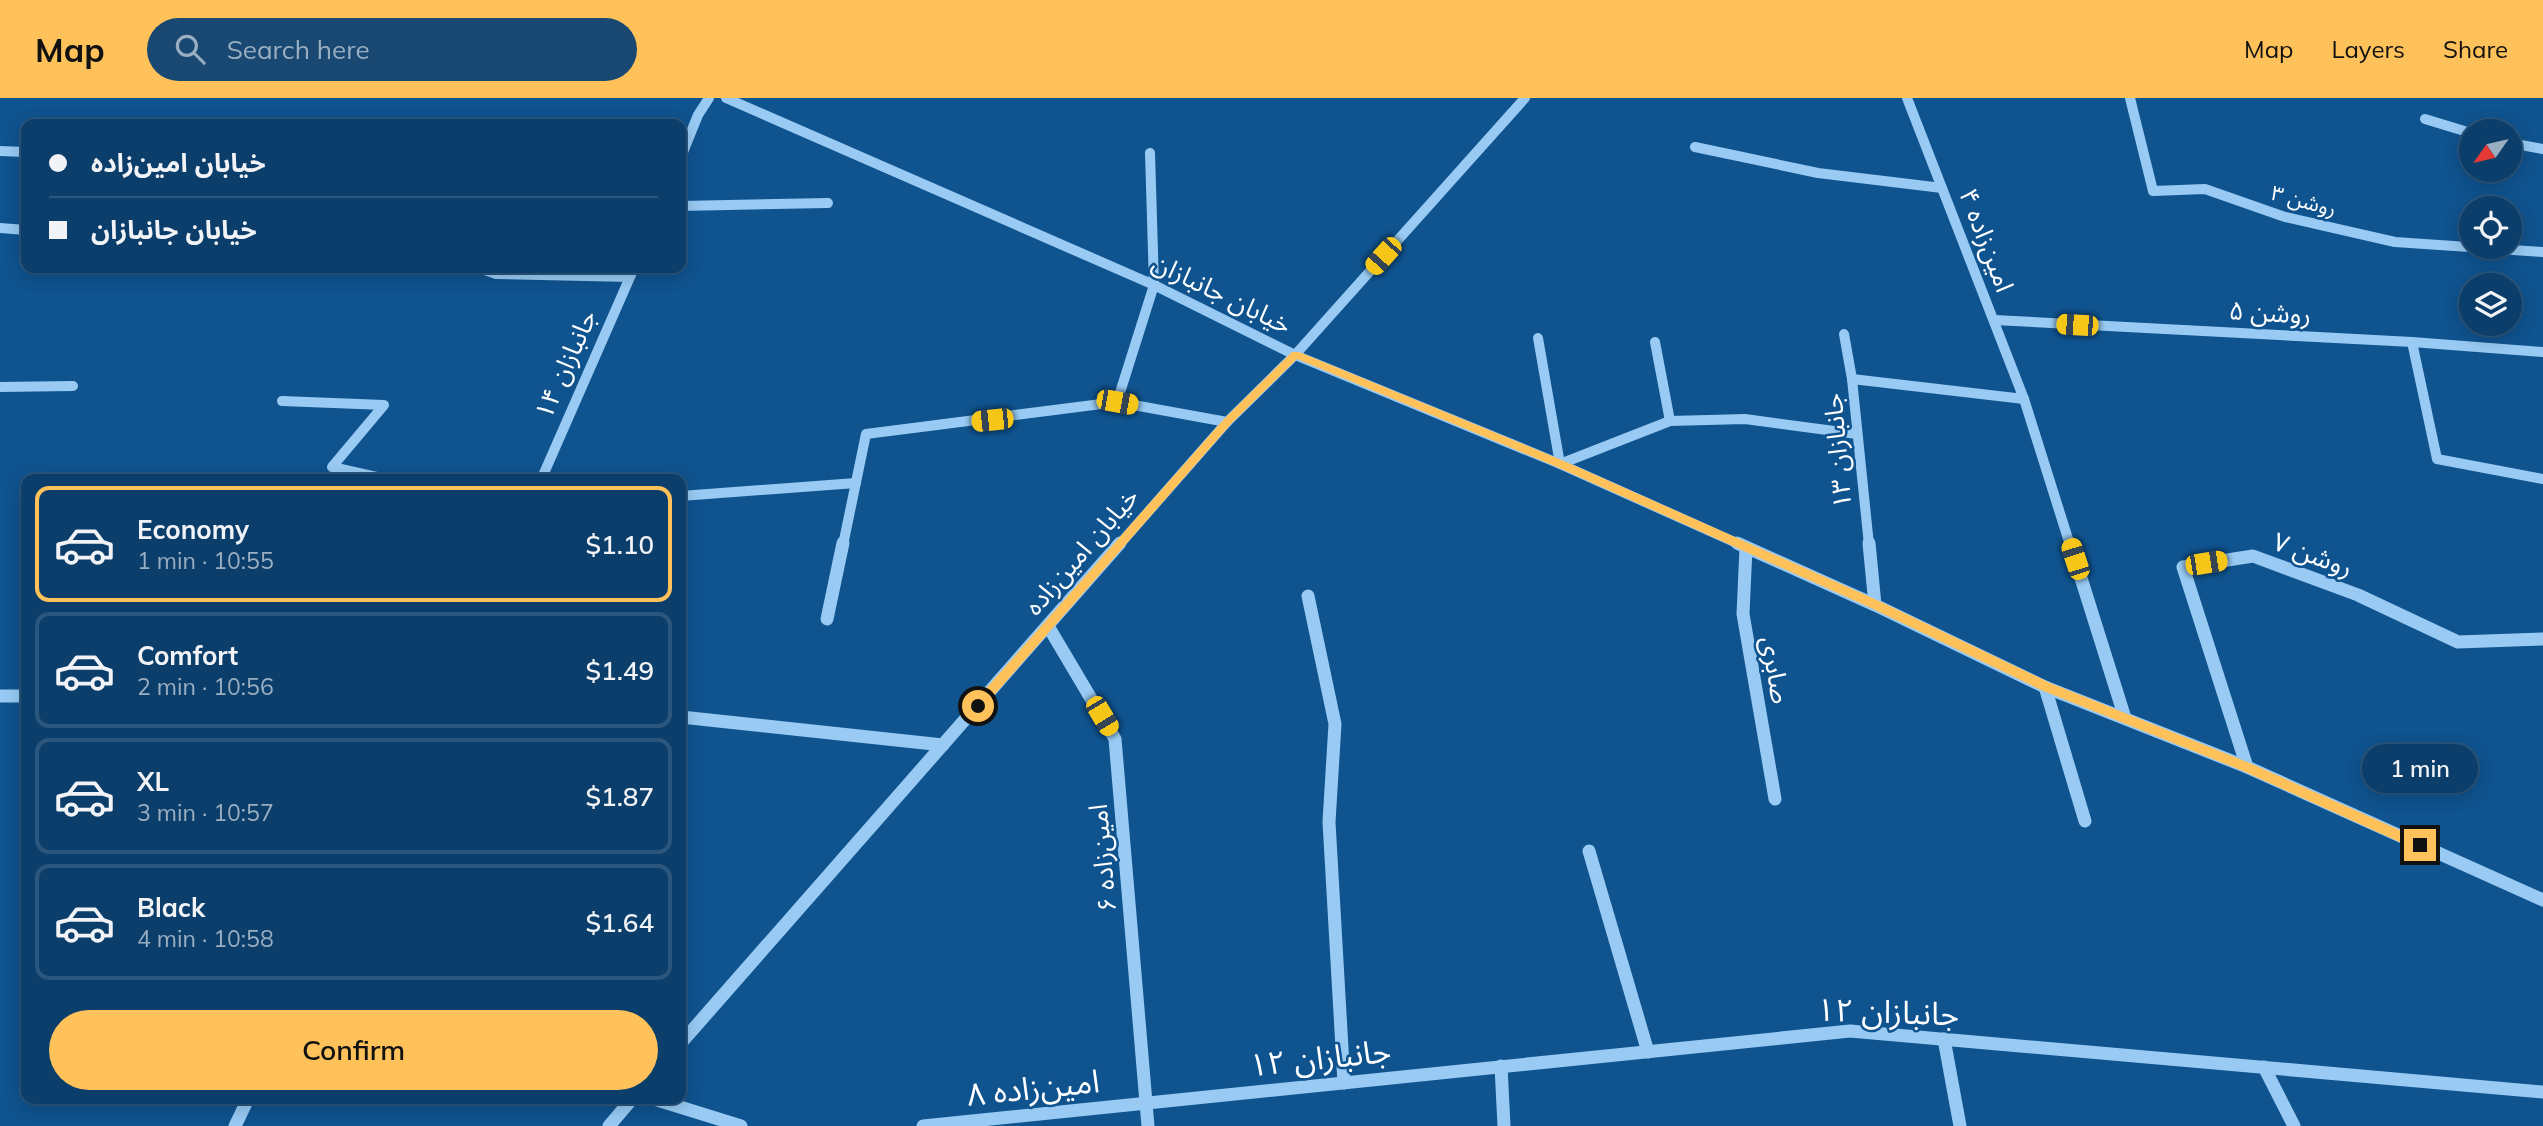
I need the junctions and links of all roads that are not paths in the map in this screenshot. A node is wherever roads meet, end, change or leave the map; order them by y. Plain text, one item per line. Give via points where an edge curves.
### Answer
1 (709, 98) edge
2 (726, 98) edge
3 (1525, 98) edge
4 (1907, 98) edge
5 (2130, 98) edge
6 (2425, 119) dead end
7 (2459, 129) edge
8 (686, 145) edge
9 (2522, 145) edge
10 (1695, 147) dead end
11 (2543, 149) edge
12 (0, 151) edge
13 (21, 152) edge
14 (1150, 153) dead end
15 (1942, 188) junction
16 (828, 203) dead end
17 (686, 206) edge
18 (0, 228) edge
19 (21, 230) edge
20 (2543, 252) edge
21 (493, 273) edge
22 (564, 273) edge
23 (631, 273) edge
24 (1154, 285) junction
25 (1994, 320) junction
26 (1844, 334) dead end
27 (1538, 338) dead end
28 (1655, 342) dead end
29 (2412, 342) junction
30 (2543, 352) edge
31 (1295, 355) junction
32 (1852, 379) junction
33 (73, 386) dead end
34 (0, 387) edge
35 (2024, 399) junction
36 (282, 401) dead end
37 (1117, 402) junction
38 (1670, 421) junction
39 (1227, 422) junction
40 (1857, 434) junction
41 (1560, 464) junction
42 (363, 474) edge
43 (544, 474) edge
44 (2543, 478) edge
45 (856, 483) junction
46 (686, 496) edge
47 (1746, 548) junction
48 (1308, 596) dead end
49 (1875, 605) junction
50 (827, 619) dead end
51 (1048, 626) junction
52 (2543, 639) edge
53 (2045, 687) junction
54 (0, 696) edge
55 (21, 696) edge
56 (686, 718) edge
57 (2125, 718) junction
58 (943, 745) junction
59 (2247, 767) junction
60 (1775, 799) dead end
61 (2085, 821) dead end
62 (1589, 851) dead end
63 (2543, 900) edge
64 (686, 1037) edge
65 (1944, 1039) junction
66 (1647, 1052) junction
67 (1502, 1066) junction
68 (2264, 1067) junction
69 (1344, 1083) junction
70 (2543, 1092) edge
71 (1148, 1103) junction
72 (246, 1104) edge
73 (628, 1104) edge
74 (670, 1104) edge
75 (235, 1126) edge
76 (609, 1126) edge
77 (741, 1126) edge
78 (923, 1126) edge
79 (1148, 1126) edge
80 (1504, 1126) edge
81 (1960, 1126) edge
82 (2294, 1126) edge

1 - 8 street
2 - 24 street, خیابان جانبازان
3 - 31 street, خیابان امین‌زاده
4 - 15 street, امین‌زاده ۴
5 - 20 street, روشن ۳ via 2153,191 2205,189 2286,217 2395,242
6 - 7 street
9 - 11 street
10 - 15 street via 1768,166
12 - 13 street
14 - 24 street
15 - 25 street, امین‌زاده ۴
16 - 17 street
18 - 19 street
21 - 22 street
23 - 43 street, جانبازان ۱۴
24 - 31 street, خیابان جانبازان
24 - 37 street
25 - 29 street, روشن ۵
25 - 35 street, امین‌زاده ۴
26 - 32 lane
27 - 41 street
28 - 38 lane
29 - 30 street, روشن ۵
29 - 44 street via 2437,458
31 - 39 street, خیابان امین‌زاده
31 - 41 street, خیابان جانبازان
32 - 35 street, جانبازان ۱۳
32 - 40 street, جانبازان ۱۳
33 - 34 street
35 - 57 street, امین‌زاده ۴
36 - 42 street via 384,405 332,467
37 - 39 street
37 - 45 street via 866,434
38 - 40 street via 1745,419
38 - 41 street
39 - 51 street, خیابان امین‌زاده
40 - 49 street, جانبازان ۱۳
41 - 47 street, خیابان جانبازان
45 - 46 street
45 - 50 street
47 - 49 street, خیابان جانبازان
47 - 60 street, صابری via 1743,614
48 - 69 street via 1335,724 1329,822
49 - 53 street, خیابان جانبازان
51 - 58 street, خیابان امین‌زاده
51 - 71 street, امین‌زاده ۶ via 1115,738
52 - 59 street, روشن ۷ via 2458,642 2358,595 2253,556 2183,566
53 - 57 street, خیابان جانبازان
53 - 61 street
54 - 55 street
56 - 58 street
57 - 59 street, خیابان جانبازان
58 - 64 street, خیابان امین‌زاده
59 - 63 street, خیابان جانبازان
62 - 66 street
65 - 66 street, جانبازان ۱۲ via 1850,1031
65 - 68 street, جانبازان ۱۲
65 - 81 lane
66 - 67 street, جانبازان ۱۲
67 - 69 street, جانبازان ۱۲
67 - 80 street
68 - 70 street, جانبازان ۱۲
68 - 82 lane
69 - 71 street, جانبازان ۱۲
71 - 78 street, امین‌زاده ۸
71 - 79 street, امین‌زاده ۶
72 - 75 street
73 - 76 street
74 - 77 street

